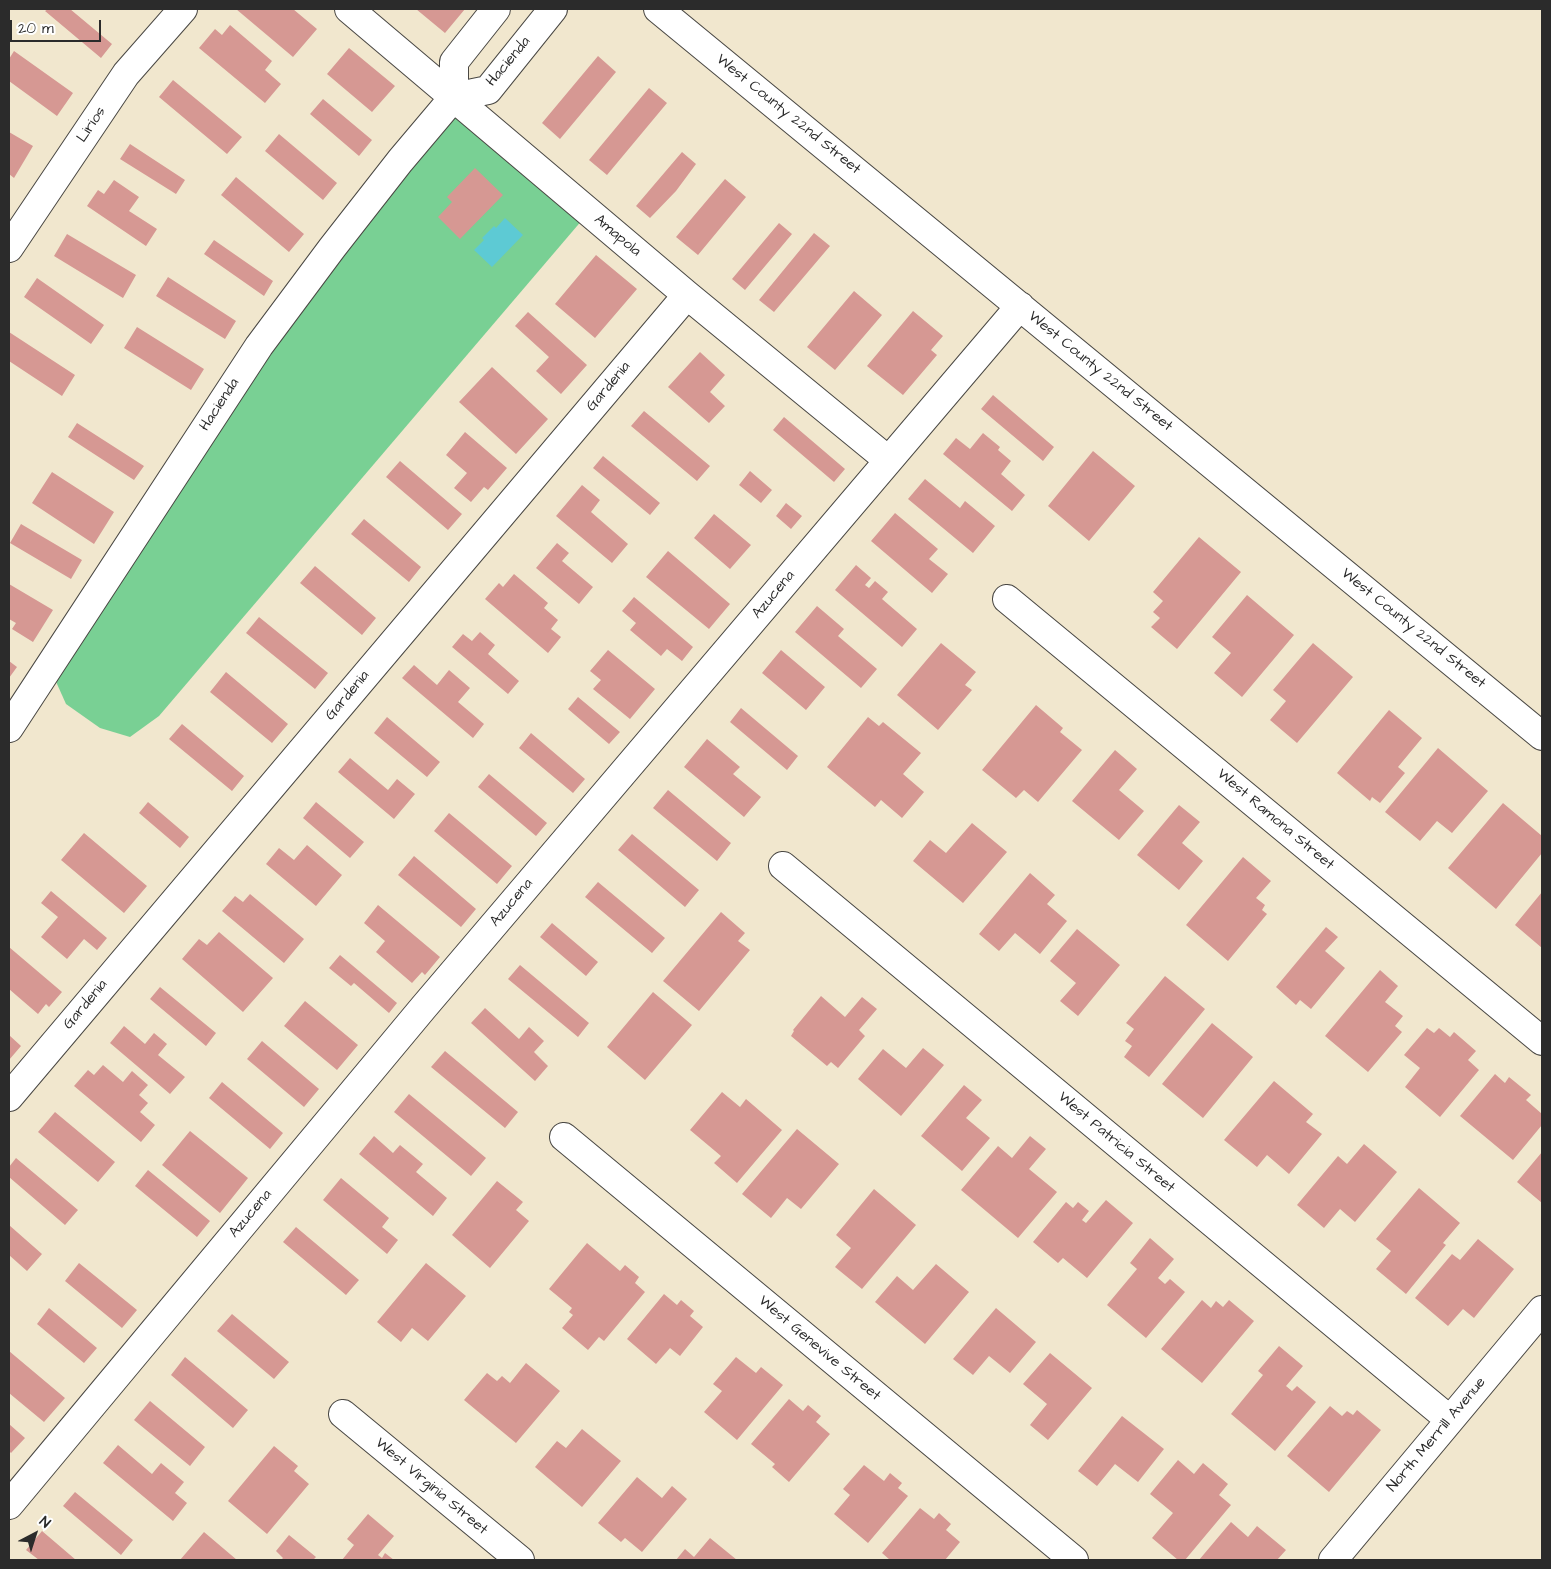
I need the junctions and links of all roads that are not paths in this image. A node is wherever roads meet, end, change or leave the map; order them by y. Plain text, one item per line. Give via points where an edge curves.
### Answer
1 (183, 9) edge
2 (349, 9) edge
3 (496, 9) edge
4 (553, 9) edge
5 (658, 9) edge
6 (454, 97) junction
7 (9, 248) edge
8 (687, 295) junction
9 (1020, 306) junction
10 (888, 460) junction
11 (1007, 599) dead end
12 (9, 728) edge
13 (1542, 736) edge
14 (783, 866) dead end
15 (1542, 1041) edge
16 (9, 1097) edge
17 (564, 1137) dead end
18 (1542, 1310) edge
19 (343, 1414) dead end
20 (1450, 1420) junction
21 (9, 1505) edge
22 (520, 1560) edge
23 (1074, 1560) edge
24 (1332, 1560) edge

1 - 7 street, Lirios via 126,74
2 - 6 street, Amapola
3 - 6 street via 454,62
4 - 6 street, Hacienda via 488,90
5 - 9 street, West County 22nd Street
6 - 8 street, Amapola
6 - 12 street, Hacienda via 400,161 259,346
8 - 10 street, Amapola
8 - 16 street, Gardenia
9 - 10 street, Azucena
9 - 13 street, West County 22nd Street
10 - 21 street, Azucena via 423,1008
11 - 15 street, West Ramona Street
14 - 20 street, West Patricia Street
17 - 23 street, West Genevive Street
18 - 20 street, North Merrill Avenue
19 - 22 street, West Virginia Street
20 - 24 street, North Merrill Avenue

